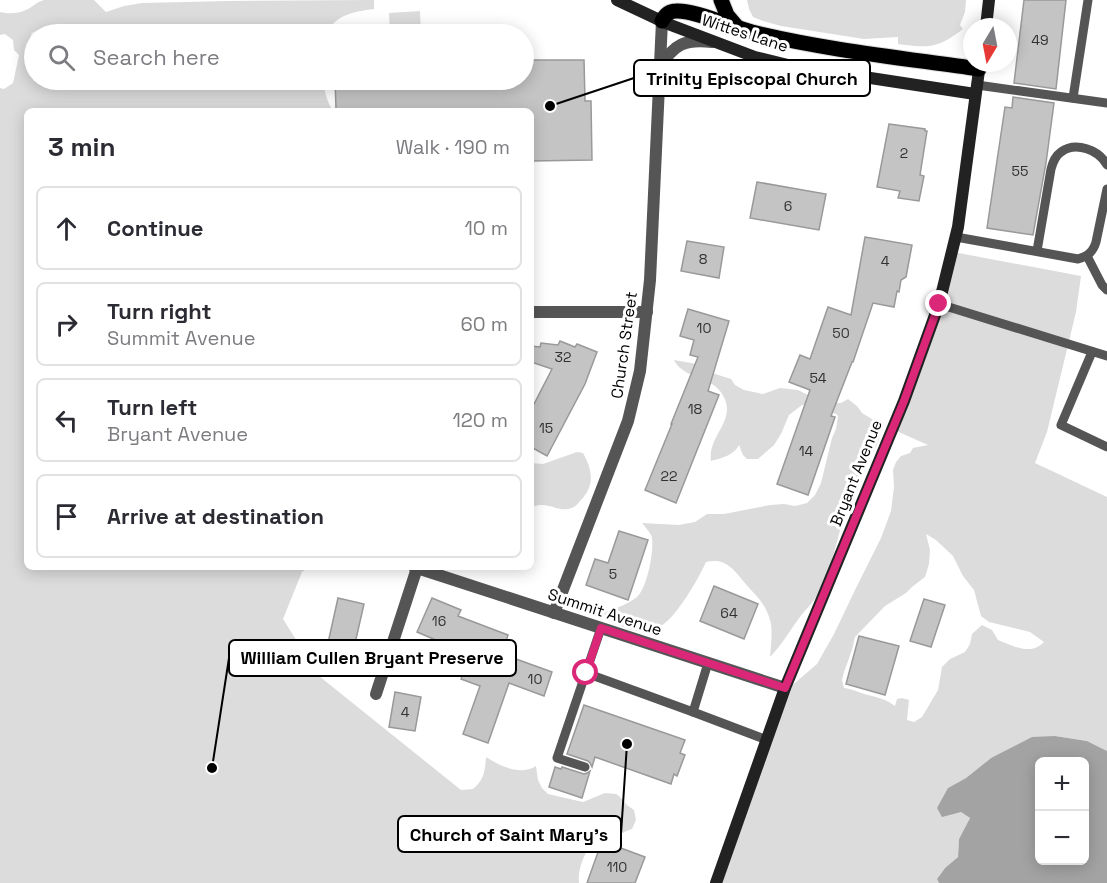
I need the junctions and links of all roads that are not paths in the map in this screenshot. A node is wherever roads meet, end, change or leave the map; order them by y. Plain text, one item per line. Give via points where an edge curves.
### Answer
1 (617, 0) edge
2 (721, 0) edge
3 (989, 0) edge
4 (1088, 0) edge
5 (987, 18) edge
6 (662, 21) junction
7 (738, 28) junction
8 (712, 42) junction
9 (963, 64) edge
10 (660, 69) junction
11 (979, 72) edge
12 (976, 90) junction
13 (1073, 98) junction
14 (1107, 103) edge
15 (1107, 165) edge
16 (1107, 189) edge
17 (956, 237) junction
18 (1037, 252) junction
19 (1086, 256) junction
20 (1107, 290) edge
21 (939, 304) junction
22 (534, 312) edge
23 (647, 312) junction
24 (1092, 352) junction
25 (1107, 356) edge
26 (1107, 447) edge
27 (415, 570) edge
28 (422, 570) edge
29 (554, 613) junction
30 (601, 628) junction
31 (708, 663) junction
32 (586, 673) junction
33 (785, 688) junction
34 (376, 694) dead end
35 (693, 712) junction
36 (766, 740) junction
37 (585, 767) dead end
38 (716, 883) edge

1 - 6 main road, Wittes Lane
2 - 7 main road
3 - 5 main road
4 - 13 lane
6 - 7 main road via 672,12 685,11
6 - 8 main road, Wittes Lane
6 - 10 street, Church Street
7 - 9 main road via 813,45
8 - 10 street via 678,45
8 - 12 main road, Wittes Lane via 792,66
10 - 23 street, Church Street
11 - 12 main road, Bryant Avenue
12 - 13 lane
12 - 17 main road, Bryant Avenue
13 - 14 lane
15 - 18 lane via 1097,153 1087,149 1074,147 1056,157
16 - 19 lane via 1096,242
17 - 18 lane
17 - 21 main road, Bryant Avenue
18 - 19 lane via 1078,259
19 - 20 lane
21 - 24 lane
21 - 33 main road, Bryant Avenue via 904,401
22 - 23 street
23 - 29 street, Church Street via 640,371 628,421
24 - 25 lane
24 - 26 lane via 1061,425
27 - 34 street
28 - 29 street, Summit Avenue
29 - 30 street, Summit Avenue
30 - 31 street, Summit Avenue
30 - 32 lane
31 - 33 street, Summit Avenue
31 - 35 lane
32 - 35 lane
32 - 37 lane via 557,758
33 - 36 main road, Bryant Avenue
35 - 36 lane
36 - 38 main road, Bryant Avenue

